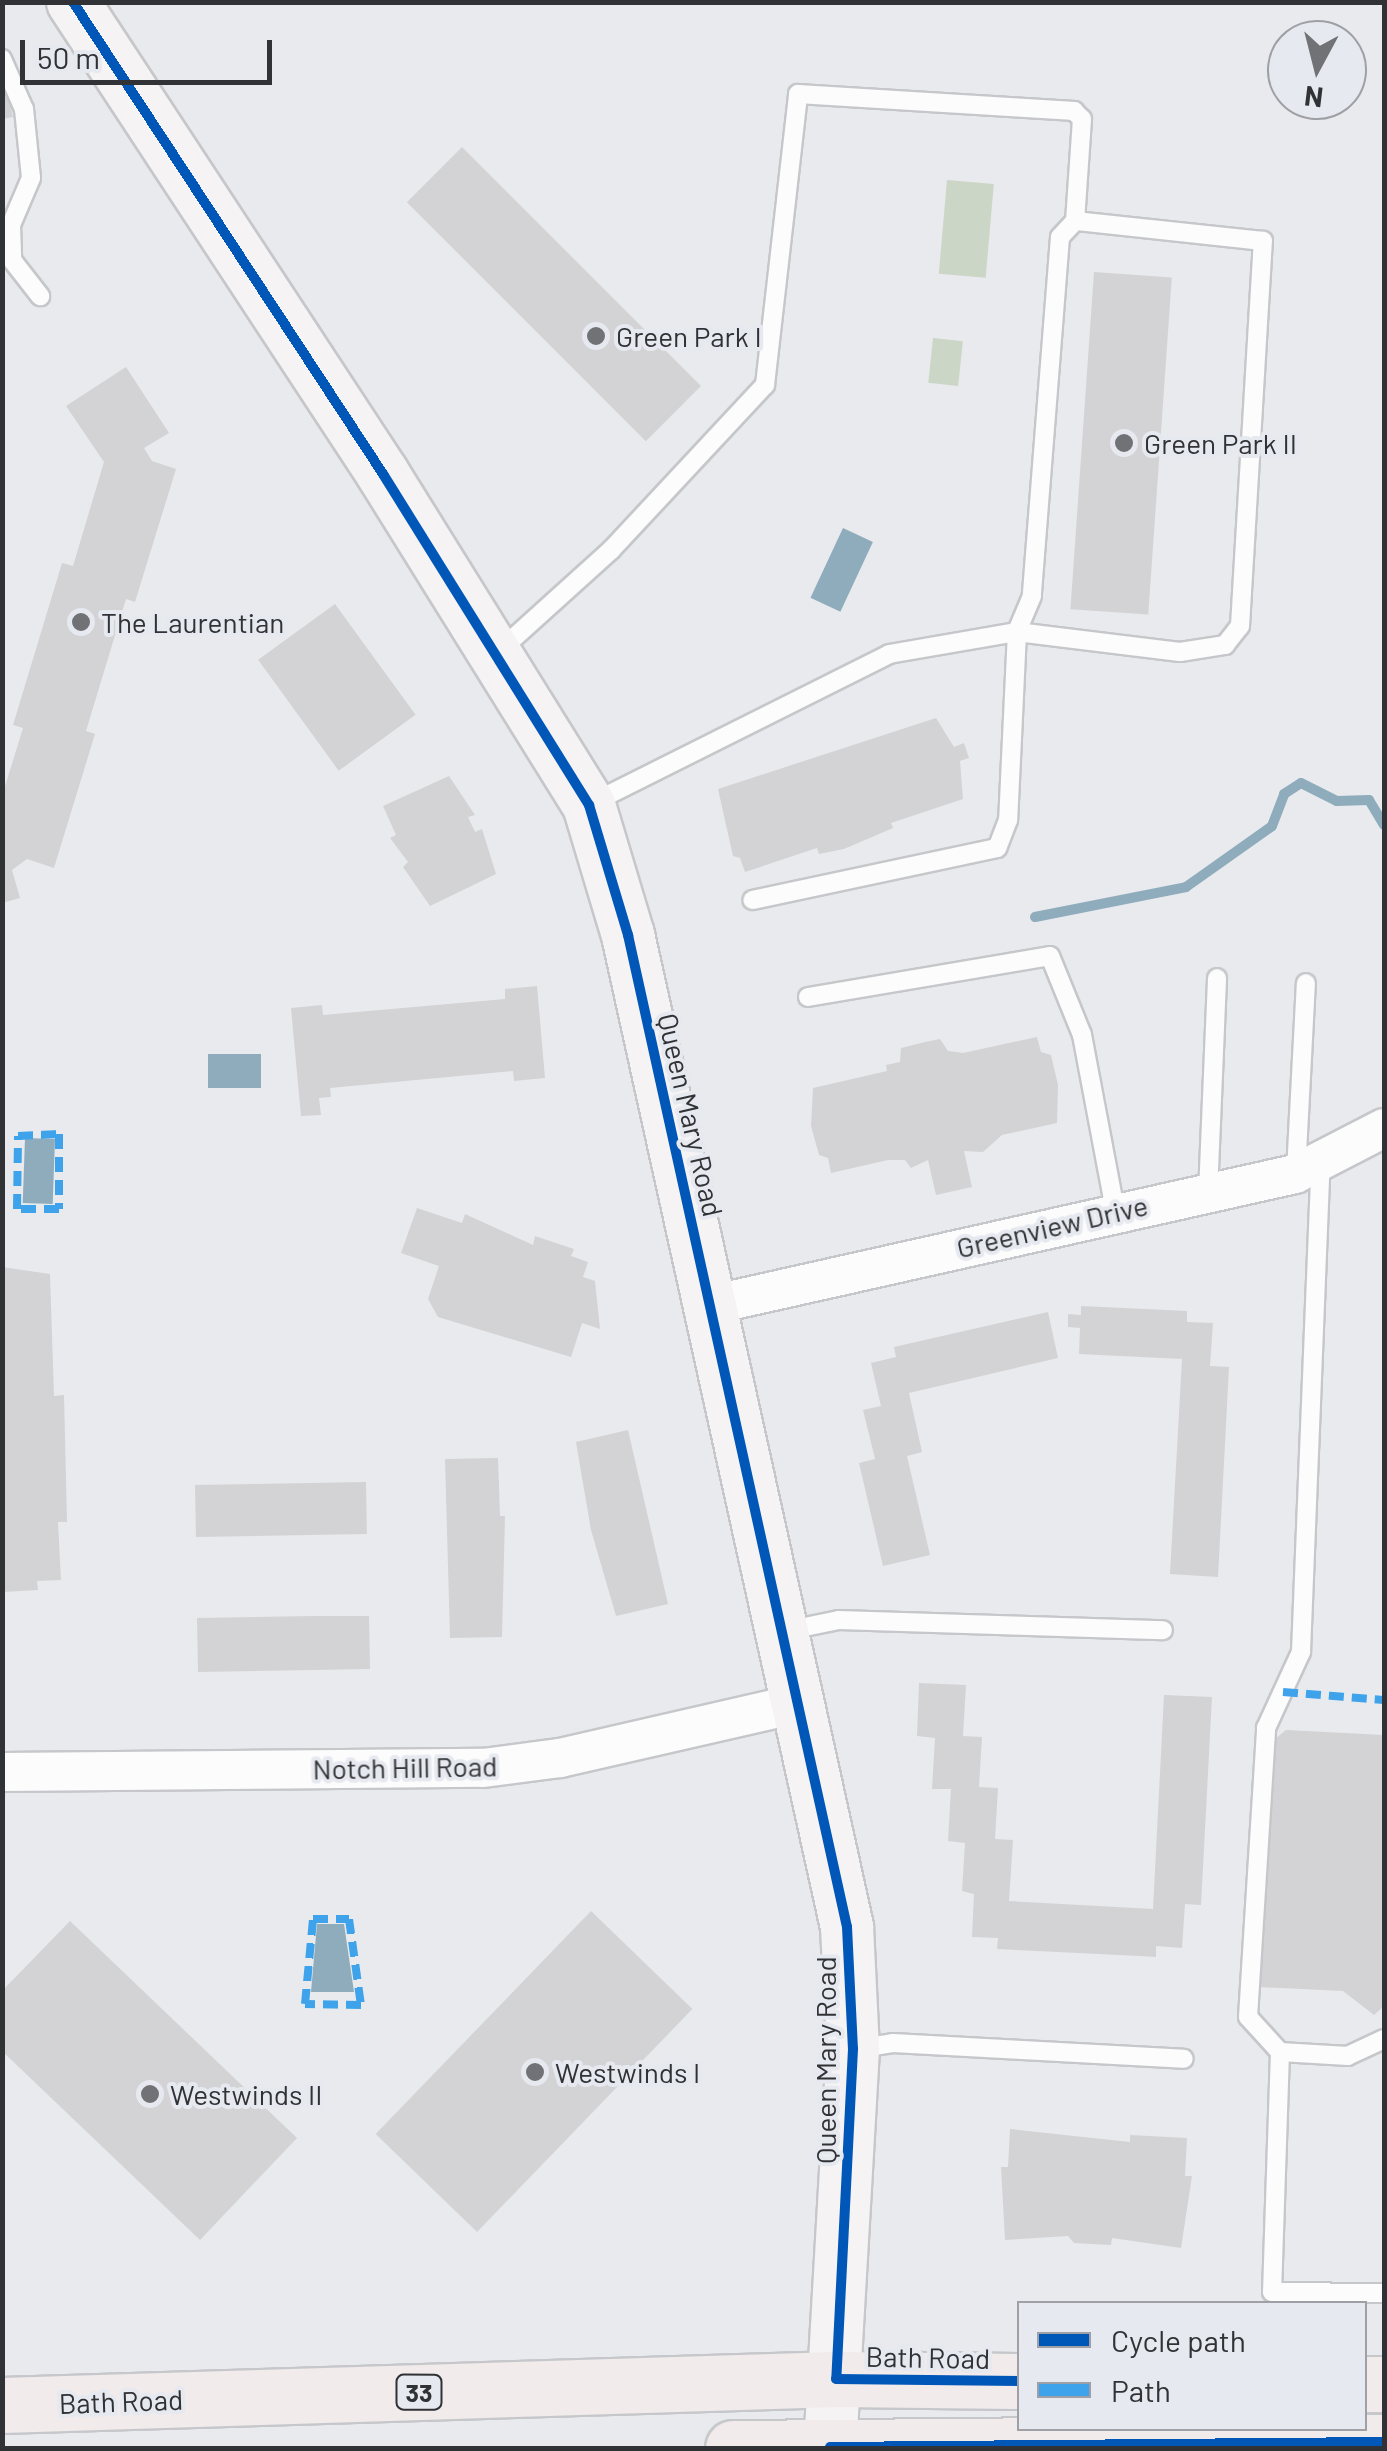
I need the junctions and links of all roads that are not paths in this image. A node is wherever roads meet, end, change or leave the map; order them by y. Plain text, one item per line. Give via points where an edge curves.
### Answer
1 (73, 2) edge
2 (2, 59) edge
3 (1075, 221) junction
4 (40, 296) dead end
5 (1018, 632) junction
6 (497, 654) junction
7 (588, 805) junction
8 (752, 900) dead end
9 (1218, 978) dead end
10 (1306, 983) dead end
11 (808, 997) dead end
12 (1384, 1128) edge
13 (1308, 1169) junction
14 (1208, 1194) junction
15 (1115, 1210) junction
16 (711, 1305) junction
17 (1163, 1630) dead end
18 (782, 1632) junction
19 (800, 1703) junction
20 (2, 1772) edge
21 (1384, 2039) edge
22 (853, 2049) junction
23 (1280, 2052) junction
24 (1184, 2058) dead end
25 (1384, 2293) edge
26 (1299, 2300) edge
27 (836, 2378) junction
28 (1017, 2381) edge
29 (2, 2405) edge
30 (1384, 2442) edge
31 (1264, 2446) edge
32 (1075, 2447) edge
33 (733, 2448) edge
34 (830, 2448) edge

1 - 6 street, Queen Mary Road
2 - 4 lane via 24,109 31,178 11,226 12,260
3 - 5 lane via 1060,237 1032,596
3 - 5 lane via 1263,241 1240,626 1226,645 1180,652
3 - 6 lane via 1082,119 1074,111 798,94 765,385 610,550
5 - 7 lane via 889,654
5 - 8 lane via 1008,820 998,848
6 - 7 street, Queen Mary Road
7 - 16 street, Queen Mary Road via 628,935
9 - 14 lane
10 - 13 lane
11 - 15 lane via 1050,956 1082,1036
12 - 13 street, Greenview Drive
13 - 14 street, Greenview Drive
13 - 23 lane via 1302,1652 1266,1728 1248,2017
14 - 15 street, Greenview Drive
15 - 16 street, Greenview Drive
16 - 18 street, Queen Mary Road
17 - 18 lane via 839,1620
18 - 19 street, Queen Mary Road
19 - 20 street, Notch Hill Road via 560,1758 483,1768
19 - 22 street, Queen Mary Road via 847,1926
21 - 23 lane via 1348,2056
22 - 24 lane via 893,2043
22 - 27 street, Queen Mary Road
23 - 26 lane via 1272,2292
25 - 26 lane
27 - 28 main road, Bath Road / 33
27 - 29 main road, Bath Road / 33
27 - 34 street, Queen Mary Road
30 - 31 main road
31 - 32 main road
32 - 34 main road
33 - 34 main road

